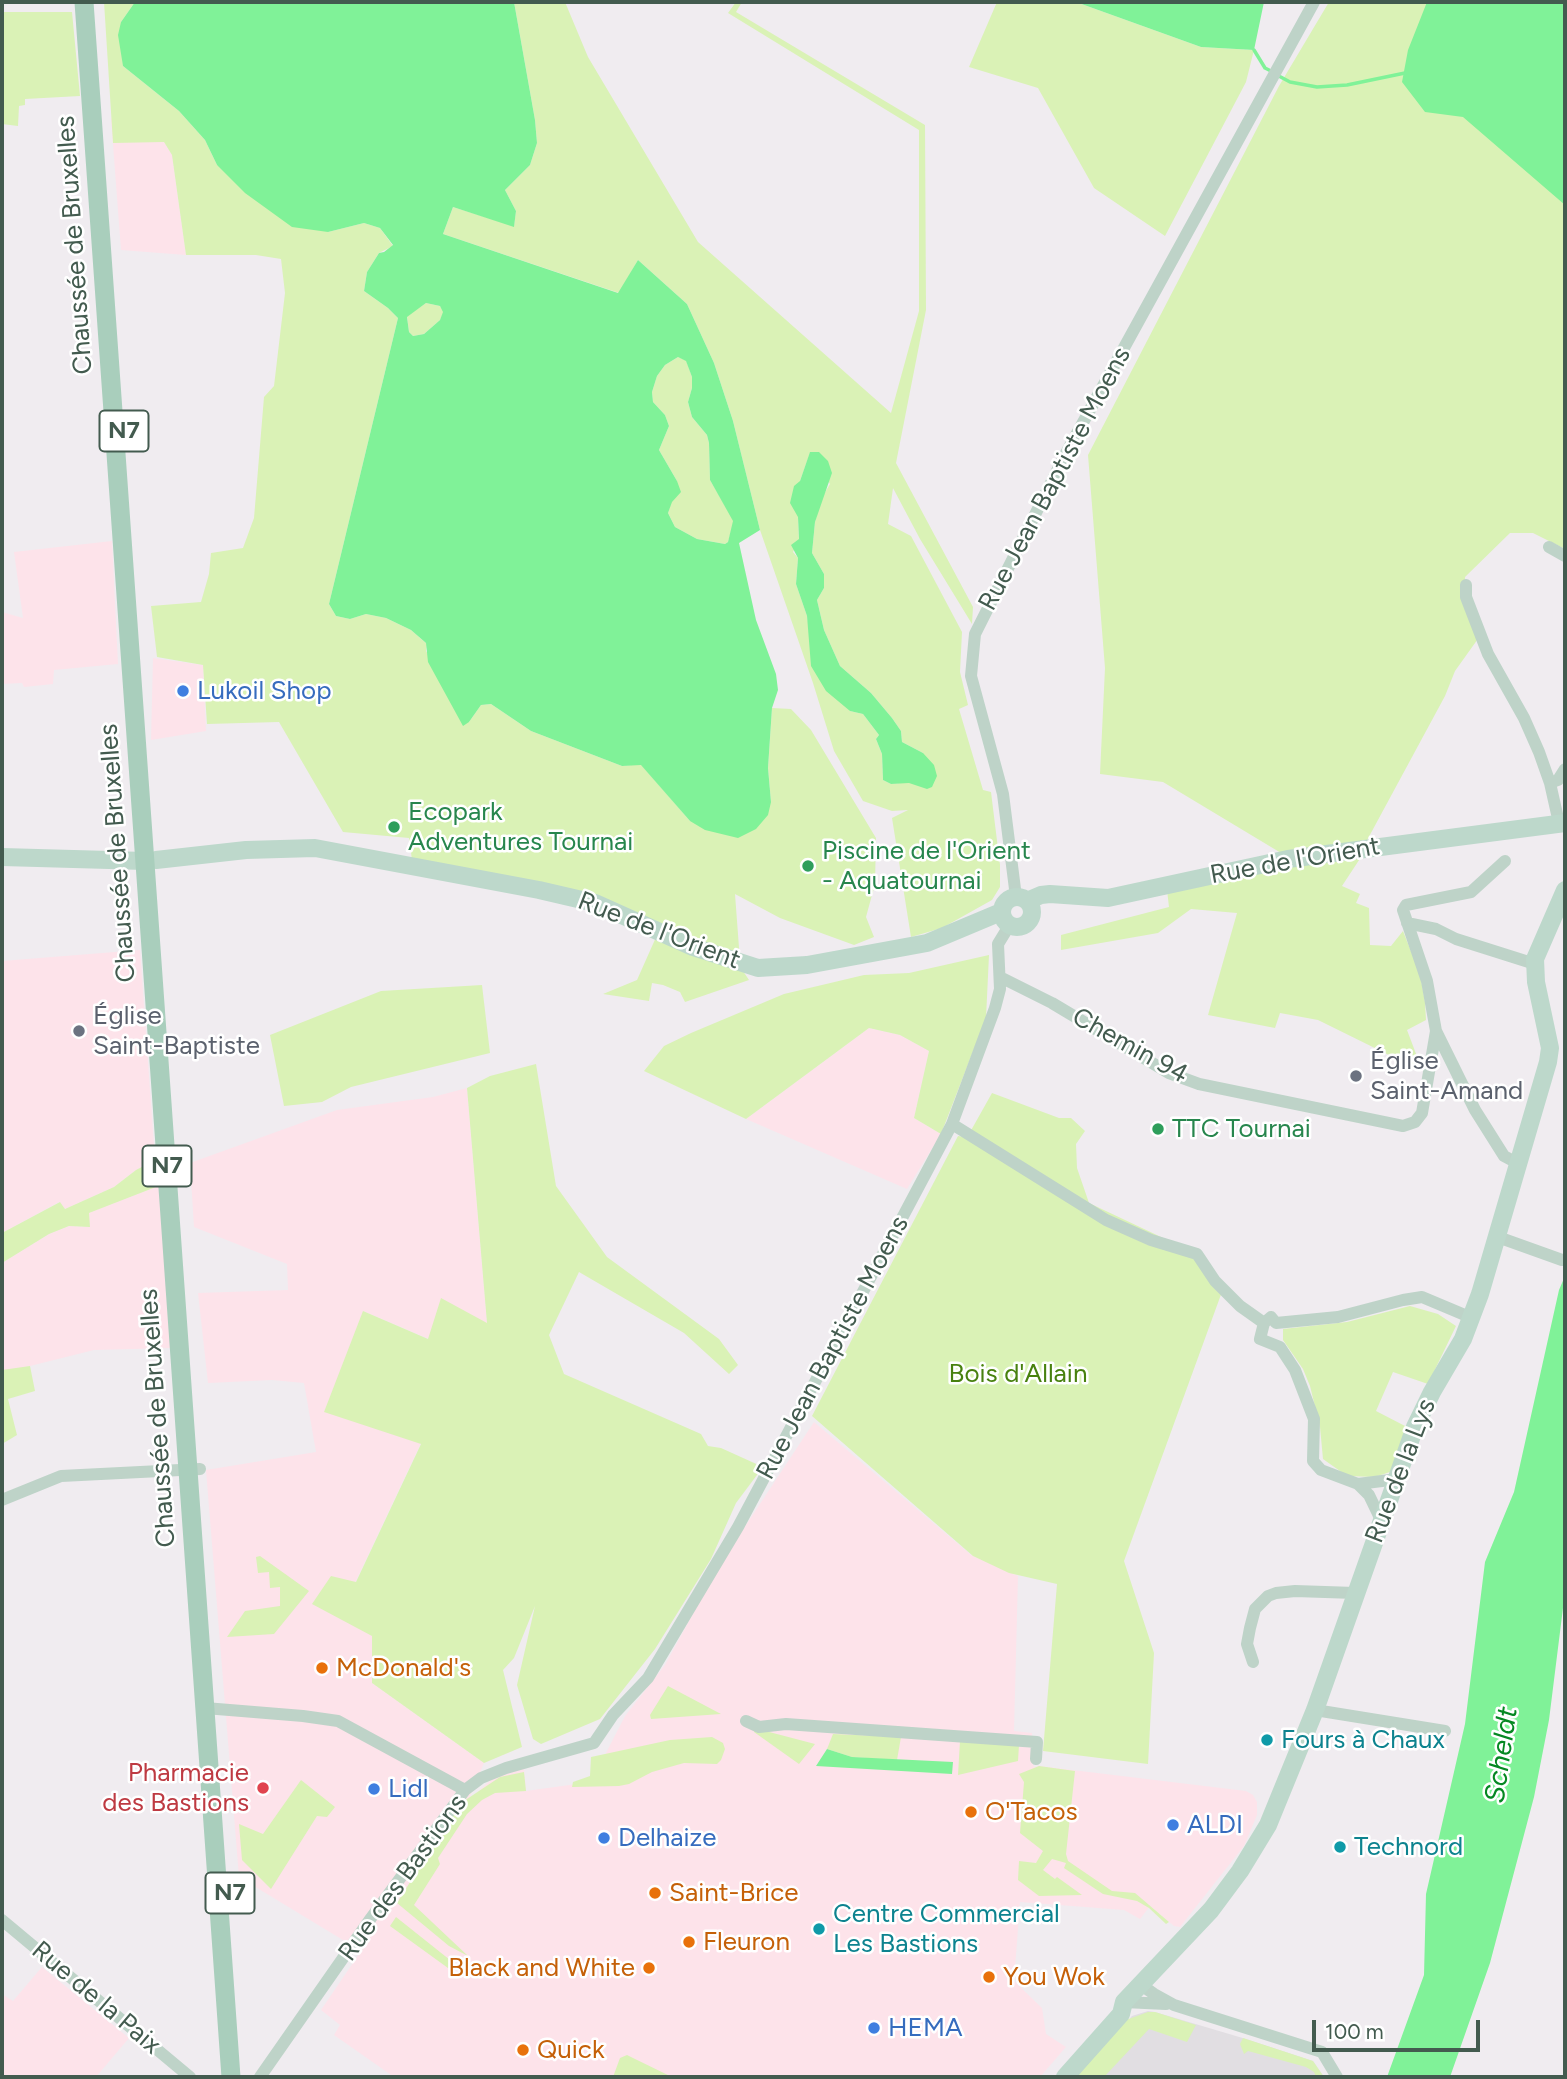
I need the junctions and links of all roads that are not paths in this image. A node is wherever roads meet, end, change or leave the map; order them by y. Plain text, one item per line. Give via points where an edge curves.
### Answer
1 (84, 2) edge
2 (94, 2) edge
3 (1314, 2) edge
4 (1549, 547) dead end
5 (1565, 556) edge
6 (1466, 585) dead end
7 (1565, 769) edge
8 (1550, 783) junction
9 (1562, 823) edge
10 (2, 856) edge
11 (150, 861) junction
12 (1505, 861) dead end
13 (1565, 890) edge
14 (1022, 899) junction
15 (1005, 919) junction
16 (1407, 923) junction
17 (1535, 964) junction
18 (1000, 977) junction
19 (1436, 1031) junction
20 (952, 1124) junction
21 (1519, 1164) junction
22 (1496, 1236) junction
23 (1562, 1260) dead end
24 (1472, 1318) junction
25 (1264, 1323) junction
26 (193, 1469) junction
27 (1398, 1479) junction
28 (1357, 1484) junction
29 (2, 1500) edge
30 (1381, 1520) junction
31 (1355, 1593) junction
32 (1253, 1662) dead end
33 (211, 1708) junction
34 (1315, 1710) junction
35 (746, 1721) dead end
36 (1446, 1731) dead end
37 (594, 1743) joint
38 (1036, 1759) dead end
39 (464, 1790) junction
40 (2, 1920) edge
41 (1158, 1963) junction
42 (1140, 1984) junction
43 (1124, 2002) junction
44 (1174, 2005) junction
45 (190, 2077) edge
46 (231, 2077) edge
47 (241, 2077) edge
48 (260, 2077) edge
49 (1052, 2077) edge
50 (1065, 2077) edge
51 (1337, 2077) edge

1 - 11 main road, Chaussée de Bruxelles / N7
2 - 11 main road, Chaussée de Bruxelles / N7
3 - 14 street, Rue Jean Baptiste Moens via 1064,457 975,634 971,676 1003,794
4 - 5 street
6 - 8 street via 1480,636 1524,718
7 - 8 street
8 - 9 street
9 - 14 street, Rue de l'Orient via 1288,859 1108,898 1049,894
10 - 11 street, Rue de l'Orient
11 - 15 street, Rue de l'Orient via 292,847 355,855 589,901 693,947 758,968 807,965 927,943
11 - 26 main road, Chaussée de Bruxelles / N7
12 - 16 street via 1471,891 1406,905
13 - 17 street, Rue de la Lys
14 - 15 street via 1008,900
14 - 15 street via 1031,908 1030,920 1021,927
15 - 18 street, Rue Jean Baptiste Moens via 998,944
16 - 17 street
16 - 19 street via 1427,981
17 - 21 street, Rue de la Lys via 1550,1048
18 - 19 street, Chemin 94 via 1169,1073 1403,1126 1422,1113
18 - 20 street, Rue Jean Baptiste Moens via 995,1008
19 - 21 street via 1475,1110 1504,1156
20 - 25 street via 1106,1220 1197,1254 1215,1281
20 - 37 street, Rue Jean Baptiste Moens via 738,1527 648,1678
21 - 22 street, Rue de la Lys
22 - 23 street
22 - 24 street, Rue de la Lys
24 - 25 street via 1422,1297 1338,1318 1276,1322 1271,1317
24 - 27 street, Rue de la Lys via 1415,1427
25 - 28 street via 1260,1339 1280,1347 1295,1370 1314,1419 1312,1461 1321,1470
26 - 29 street via 61,1476
26 - 33 main road, Chaussée de Bruxelles / N7
27 - 28 street
27 - 30 street, Rue de la Lys
28 - 30 street via 1369,1495
30 - 31 street, Rue de la Lys
31 - 32 street via 1295,1591 1268,1596 1255,1609 1250,1629
31 - 34 street, Rue de la Lys
33 - 39 street via 338,1721
33 - 46 main road, Chaussée de Bruxelles / N7
33 - 47 main road, Chaussée de Bruxelles / N7
34 - 36 street
34 - 41 street, Rue de la Lys via 1268,1825 1248,1859 1211,1910
35 - 38 street via 759,1727 786,1724 1037,1742
37 - 39 street, Rue des Bastions via 494,1773
39 - 48 street, Rue des Bastions
40 - 45 street, Rue de la Paix
41 - 42 street, Rue de la Lys
41 - 44 street via 1160,1987
42 - 43 street, Rue de la Lys
42 - 44 street
43 - 44 street
43 - 49 street, Rue de la Lys via 1114,2004
43 - 50 street, Rue de la Lys via 1121,2014
44 - 51 street via 1322,2052

